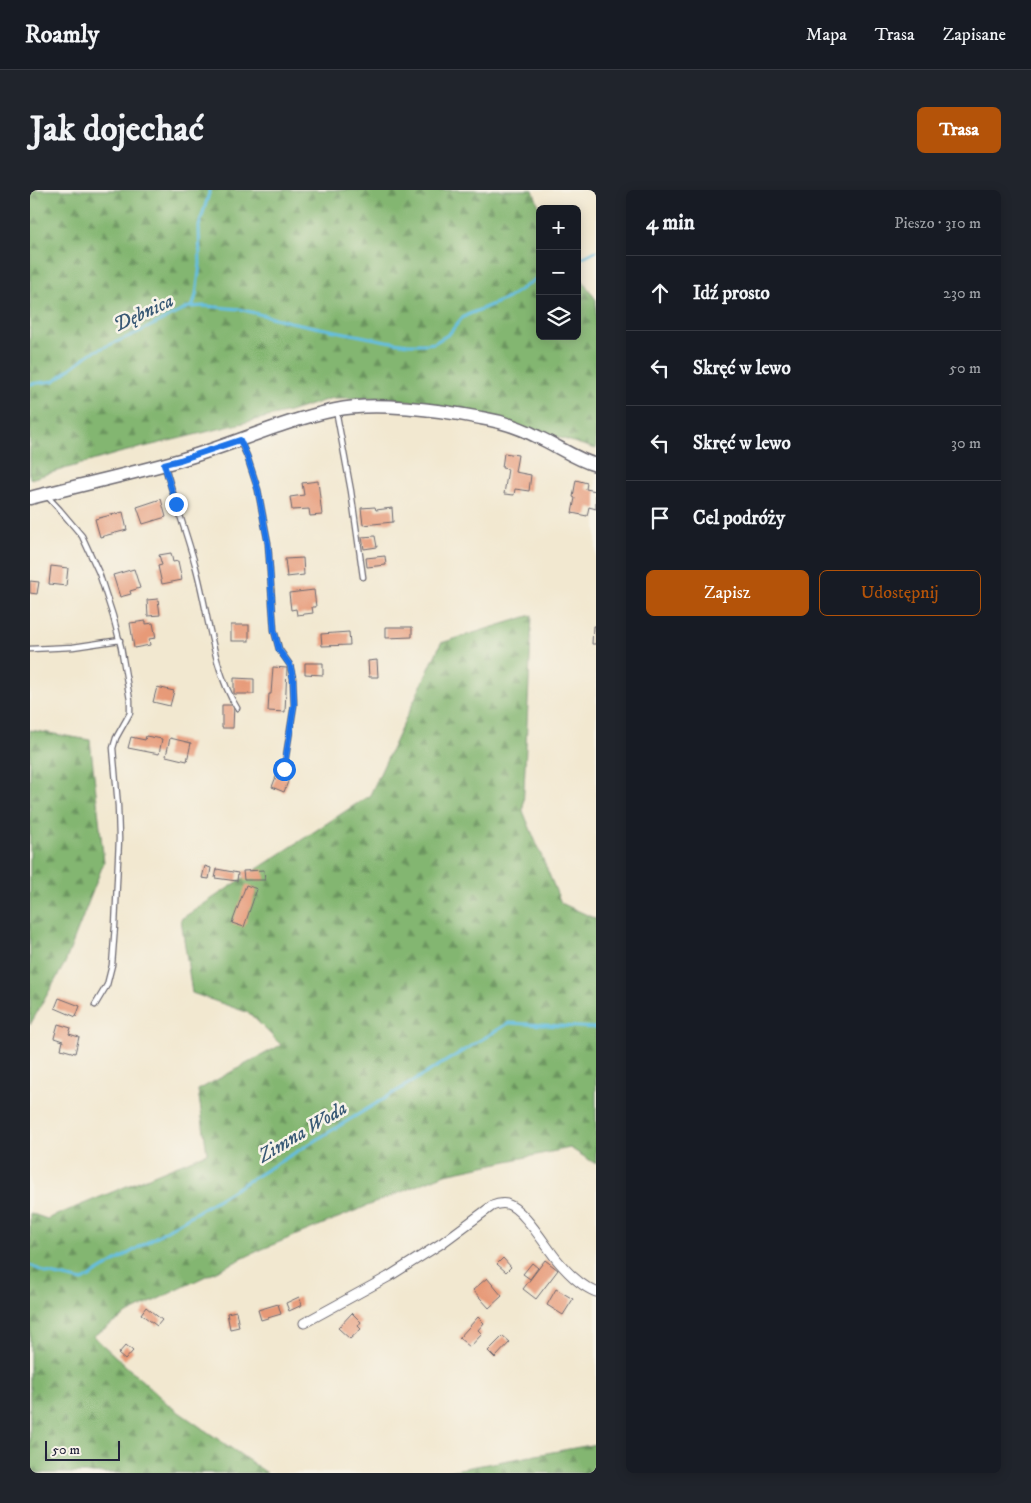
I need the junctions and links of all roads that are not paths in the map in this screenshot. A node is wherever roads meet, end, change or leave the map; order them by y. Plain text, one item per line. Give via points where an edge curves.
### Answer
1 (336, 410) junction
2 (240, 440) junction
3 (164, 464) junction
4 (596, 465) edge
5 (45, 494) junction
6 (30, 498) edge
7 (363, 577) dead end
8 (120, 640) junction
9 (30, 649) edge
10 (238, 708) dead end
11 (284, 769) dead end
12 (95, 1005) dead end
13 (596, 1292) edge
14 (304, 1323) dead end

1 - 2 street
1 - 4 street via 375,407 432,410 483,418 538,436
1 - 7 lane
2 - 3 street
2 - 11 lane via 258,490 268,544 274,630 279,650 290,665 293,678 294,705
3 - 5 street
3 - 10 lane via 196,568 216,654 228,693
5 - 6 street
5 - 8 lane via 82,536
8 - 9 lane via 73,648
8 - 12 lane via 130,713 113,748 119,839 115,926 107,985
13 - 14 street via 558,1262 519,1210 500,1203 388,1277

